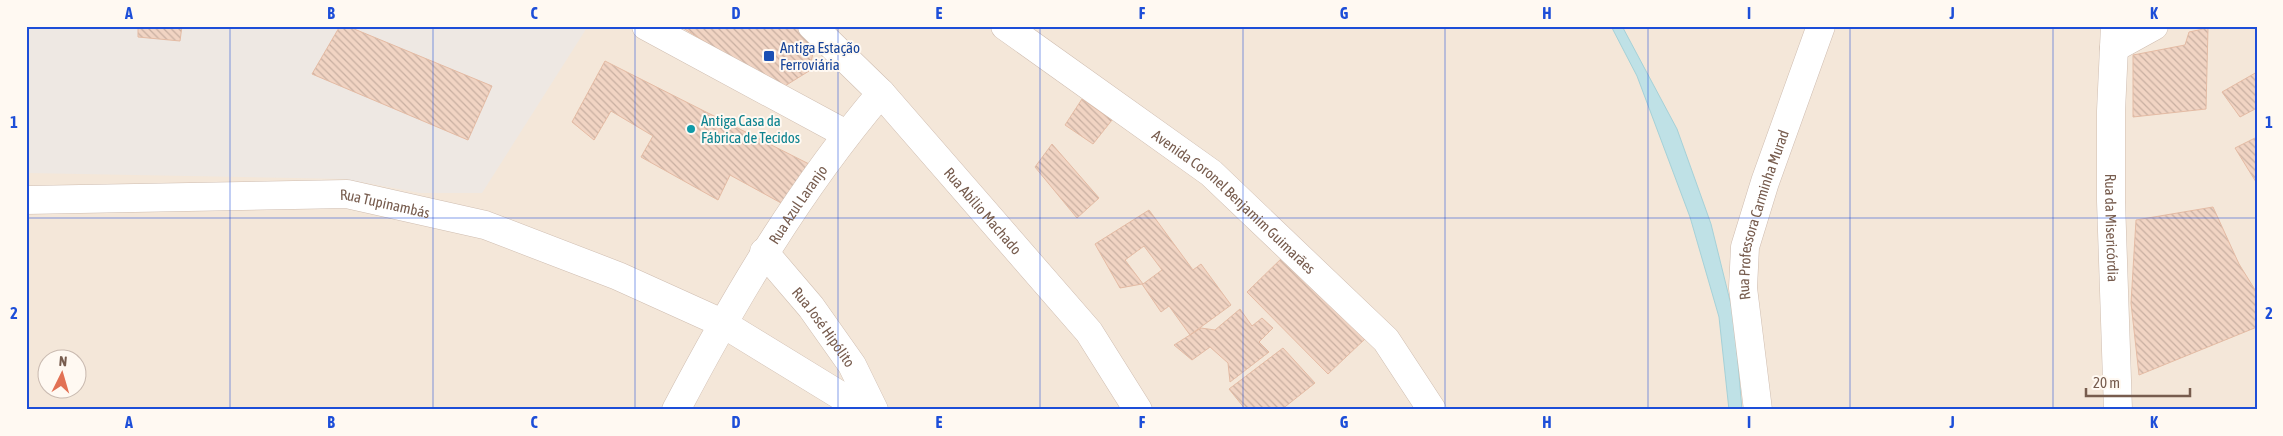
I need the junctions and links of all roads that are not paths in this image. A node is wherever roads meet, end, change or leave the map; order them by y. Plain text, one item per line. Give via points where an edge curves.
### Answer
1 (646, 26) edge
2 (812, 26) edge
3 (1005, 26) edge
4 (1821, 26) edge
5 (2154, 26) edge
6 (2114, 37) edge
7 (881, 93) junction
8 (846, 134) junction
9 (26, 200) edge
10 (764, 252) junction
11 (722, 323) junction
12 (676, 410) edge
13 (864, 410) edge
14 (874, 410) edge
15 (1138, 410) edge
16 (1432, 410) edge
17 (1758, 410) edge
18 (2118, 410) edge

1 - 8 street
2 - 7 street, Rua Abílio Machado
3 - 16 street, Avenida Coronel Benjamim Guimarães via 1212,173 1386,340
4 - 17 street, Rua Professora Carminha Murad via 1764,182 1745,247 1743,288
5 - 6 street, Rua da Misericórdia
6 - 18 street, Rua da Misericórdia via 2111,191
7 - 8 street, Rua Azul Laranjo
7 - 15 street, Rua Abílio Machado via 1089,332
8 - 10 street, Rua Azul Laranjo
9 - 11 street, Rua Tupinambás via 347,194 485,225 618,276
10 - 11 street, Rua Azul Laranjo
10 - 14 street, Rua José Hipólito via 811,308 852,365
11 - 12 street, Rua Azul Laranjo
11 - 13 street, Rua José Hipólito

